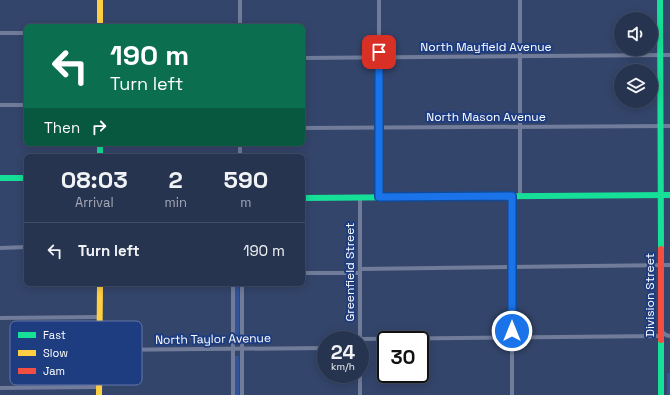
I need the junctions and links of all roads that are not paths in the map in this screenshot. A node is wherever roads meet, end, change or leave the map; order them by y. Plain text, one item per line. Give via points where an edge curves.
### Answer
1 (100, 0) edge
2 (240, 0) edge
3 (379, 0) edge
4 (520, 0) edge
5 (660, 0) edge
6 (100, 24) edge
7 (240, 24) edge
8 (0, 33) edge
9 (24, 33) edge
10 (670, 55) edge
11 (520, 56) junction
12 (660, 56) junction
13 (379, 57) junction
14 (305, 58) edge
15 (0, 105) edge
16 (24, 105) edge
17 (520, 126) junction
18 (660, 126) junction
19 (670, 126) edge
20 (379, 127) junction
21 (305, 128) edge
22 (0, 178) edge
23 (24, 178) edge
24 (661, 195) junction
25 (670, 195) edge
26 (512, 196) junction
27 (520, 196) junction
28 (360, 197) junction
29 (379, 197) junction
30 (305, 198) edge
31 (0, 248) edge
32 (24, 248) edge
33 (660, 265) junction
34 (669, 265) edge
35 (512, 267) junction
36 (360, 271) junction
37 (305, 273) edge
38 (100, 286) edge
39 (233, 286) edge
40 (242, 286) edge
41 (100, 317) junction
42 (0, 318) edge
43 (100, 321) edge
44 (360, 331) edge
45 (661, 334) junction
46 (669, 336) edge
47 (512, 337) junction
48 (369, 339) edge
49 (317, 348) edge
50 (232, 349) junction
51 (242, 349) junction
52 (142, 350) edge
53 (360, 383) edge
54 (99, 387) joint
55 (0, 388) edge
56 (99, 395) edge
57 (233, 395) edge
58 (242, 395) edge
59 (360, 395) edge
60 (512, 395) edge
61 (661, 395) edge

1 - 6 street
2 - 7 street
3 - 13 street
4 - 11 street
5 - 12 street, Division Street
8 - 9 street
10 - 12 street, North Mayfield Avenue
11 - 12 street, North Mayfield Avenue
11 - 13 street, North Mayfield Avenue
11 - 17 street
12 - 18 street, Division Street
13 - 14 street, North Mayfield Avenue
13 - 20 street
15 - 16 street
17 - 18 street, North Mason Avenue
17 - 20 street, North Mason Avenue
17 - 27 street
18 - 19 street, North Mason Avenue
18 - 24 street, Division Street
20 - 21 street, North Mason Avenue
20 - 29 street
22 - 23 street
24 - 25 street
24 - 27 street
24 - 33 street, Division Street
26 - 27 street
26 - 29 street
26 - 35 street
28 - 29 street
28 - 30 street
28 - 36 street, Greenfield Street
31 - 32 street
33 - 34 street
33 - 35 street
33 - 45 street, Division Street
35 - 36 street
35 - 47 street
36 - 37 street
36 - 44 street, Greenfield Street
38 - 41 street
39 - 50 street
40 - 51 street
41 - 42 street
41 - 43 street
45 - 46 street
45 - 47 street
45 - 61 street, Division Street
47 - 48 street
47 - 60 street
49 - 51 street, North Taylor Avenue
50 - 51 street, North Taylor Avenue
50 - 52 street, North Taylor Avenue
50 - 57 street
51 - 58 street
53 - 59 street, Greenfield Street
54 - 55 street
54 - 56 street

